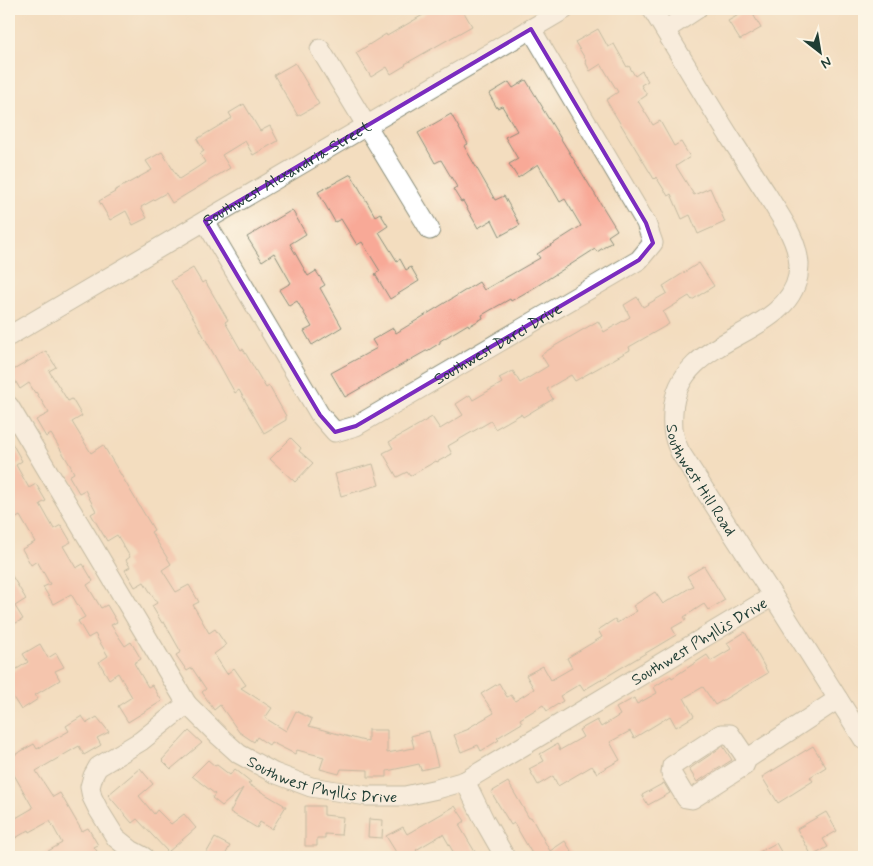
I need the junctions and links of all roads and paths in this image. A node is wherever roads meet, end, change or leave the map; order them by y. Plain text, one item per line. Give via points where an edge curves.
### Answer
1 (565, 9) edge
2 (652, 9) edge
3 (697, 9) edge
4 (531, 29) junction
5 (665, 30) junction
6 (320, 49) dead end
7 (367, 126) junction
8 (205, 221) junction
9 (430, 230) dead end
10 (9, 336) edge
11 (9, 406) edge
12 (774, 596) junction
13 (838, 699) junction
14 (187, 704) junction
15 (864, 740) edge
16 (747, 759) dead end
17 (465, 781) junction
18 (144, 857) edge
19 (505, 857) edge

1 - 4 street, Southwest Alexandria Street
2 - 5 street, Southwest Hill Road
3 - 5 street
4 - 7 street, Southwest Alexandria Street
4 - 8 street, Southwest Darci Drive via 646,223 654,243 639,260 356,426 334,432 320,414
5 - 12 street, Southwest Hill Road via 787,228 797,250 796,285 786,302 690,368 678,386 673,404 674,439 680,452
6 - 7 street
7 - 8 street, Southwest Alexandria Street
7 - 9 street
8 - 10 street, Southwest Alexandria Street
11 - 14 street, Southwest Phyllis Drive
12 - 13 street, Southwest Hill Road
12 - 17 street, Southwest Phyllis Drive
13 - 15 street, Southwest Hill Road
13 - 16 street
14 - 17 street, Southwest Phyllis Drive via 239,754 274,773 311,787 367,796 405,796
14 - 18 street via 141,741 98,767 92,776 92,797 111,831 131,850
17 - 19 street

